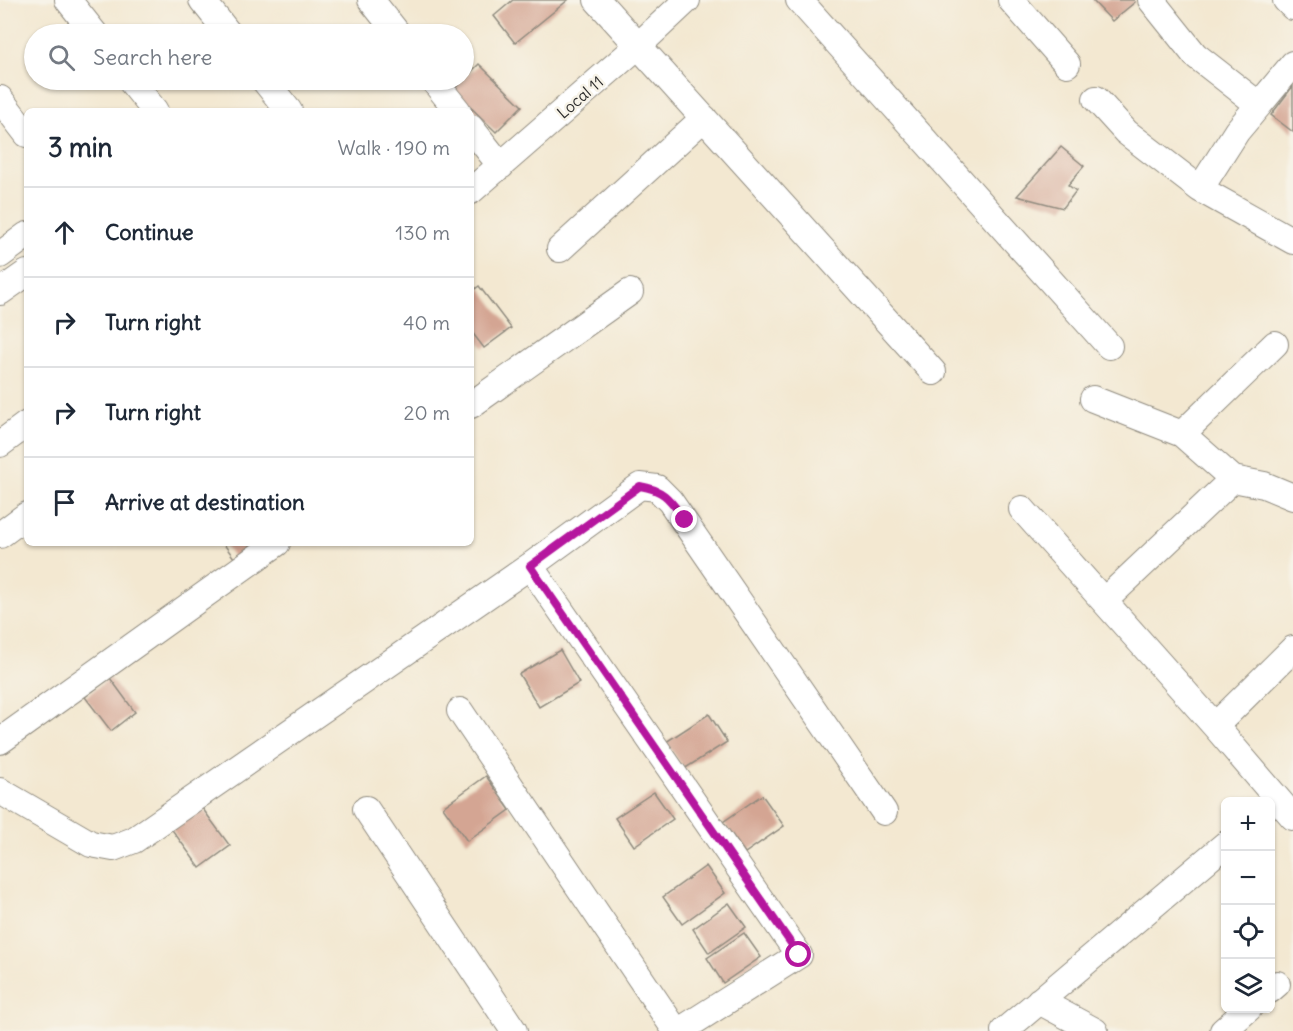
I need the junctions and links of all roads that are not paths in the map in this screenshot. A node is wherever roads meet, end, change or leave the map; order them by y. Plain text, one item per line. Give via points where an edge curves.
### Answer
1 (68, 0) edge
2 (202, 0) edge
3 (370, 0) edge
4 (597, 0) edge
5 (687, 0) edge
6 (799, 0) edge
7 (1011, 0) edge
8 (1151, 0) edge
9 (1286, 0) edge
10 (1293, 6) edge
11 (87, 24) edge
12 (221, 24) edge
13 (390, 24) edge
14 (639, 45) junction
15 (1067, 64) dead end
16 (1293, 64) edge
17 (138, 90) edge
18 (272, 90) edge
19 (441, 90) edge
20 (0, 99) edge
21 (1096, 99) dead end
22 (1259, 105) junction
23 (153, 108) edge
24 (287, 108) edge
25 (456, 108) edge
26 (704, 118) junction
27 (24, 130) edge
28 (474, 132) edge
29 (501, 166) junction
30 (474, 188) edge
31 (1200, 189) junction
32 (24, 237) edge
33 (1293, 241) edge
34 (560, 249) dead end
35 (0, 255) edge
36 (24, 275) edge
37 (0, 292) edge
38 (630, 292) dead end
39 (1275, 344) dead end
40 (1109, 346) dead end
41 (933, 372) dead end
42 (1093, 399) dead end
43 (474, 403) edge
44 (24, 426) edge
45 (1182, 434) junction
46 (0, 444) edge
47 (1233, 479) junction
48 (1293, 497) edge
49 (1022, 509) dead end
50 (24, 517) edge
51 (0, 535) edge
52 (273, 546) edge
53 (530, 566) junction
54 (1104, 601) junction
55 (1293, 649) edge
56 (460, 711) dead end
57 (1215, 726) junction
58 (0, 741) edge
59 (0, 791) edge
60 (1280, 807) edge
61 (366, 809) dead end
62 (884, 812) dead end
63 (1221, 848) edge
64 (1039, 1001) junction
65 (1243, 1013) edge
66 (514, 1031) edge
67 (678, 1031) edge
68 (1004, 1031) edge
69 (1095, 1031) edge
70 (1223, 1031) edge

1 - 11 street
2 - 12 street
3 - 13 street
4 - 14 street
5 - 14 street, Local 11
6 - 40 street
7 - 15 street
8 - 22 street via 1195,55
9 - 10 street
14 - 26 street
14 - 29 street, Local 11
16 - 22 street
17 - 23 street
18 - 24 street
19 - 25 street
20 - 27 street
21 - 31 street via 1126,132
22 - 31 street
26 - 34 street
26 - 41 street
28 - 29 street
29 - 30 street, Local 11
31 - 33 street
32 - 35 street
36 - 37 street
38 - 43 street
39 - 45 street
42 - 45 street
44 - 46 street
45 - 47 street
47 - 48 street via 1264,485
47 - 54 street
49 - 54 street
50 - 51 street
52 - 58 street
53 - 59 street via 134,840 112,848 91,844
53 - 62 street via 640,486 657,488 685,520
53 - 67 street via 799,955
54 - 57 street
55 - 57 street
56 - 67 street
57 - 60 street
61 - 66 street
63 - 64 street
64 - 68 street
64 - 69 street
65 - 70 street

